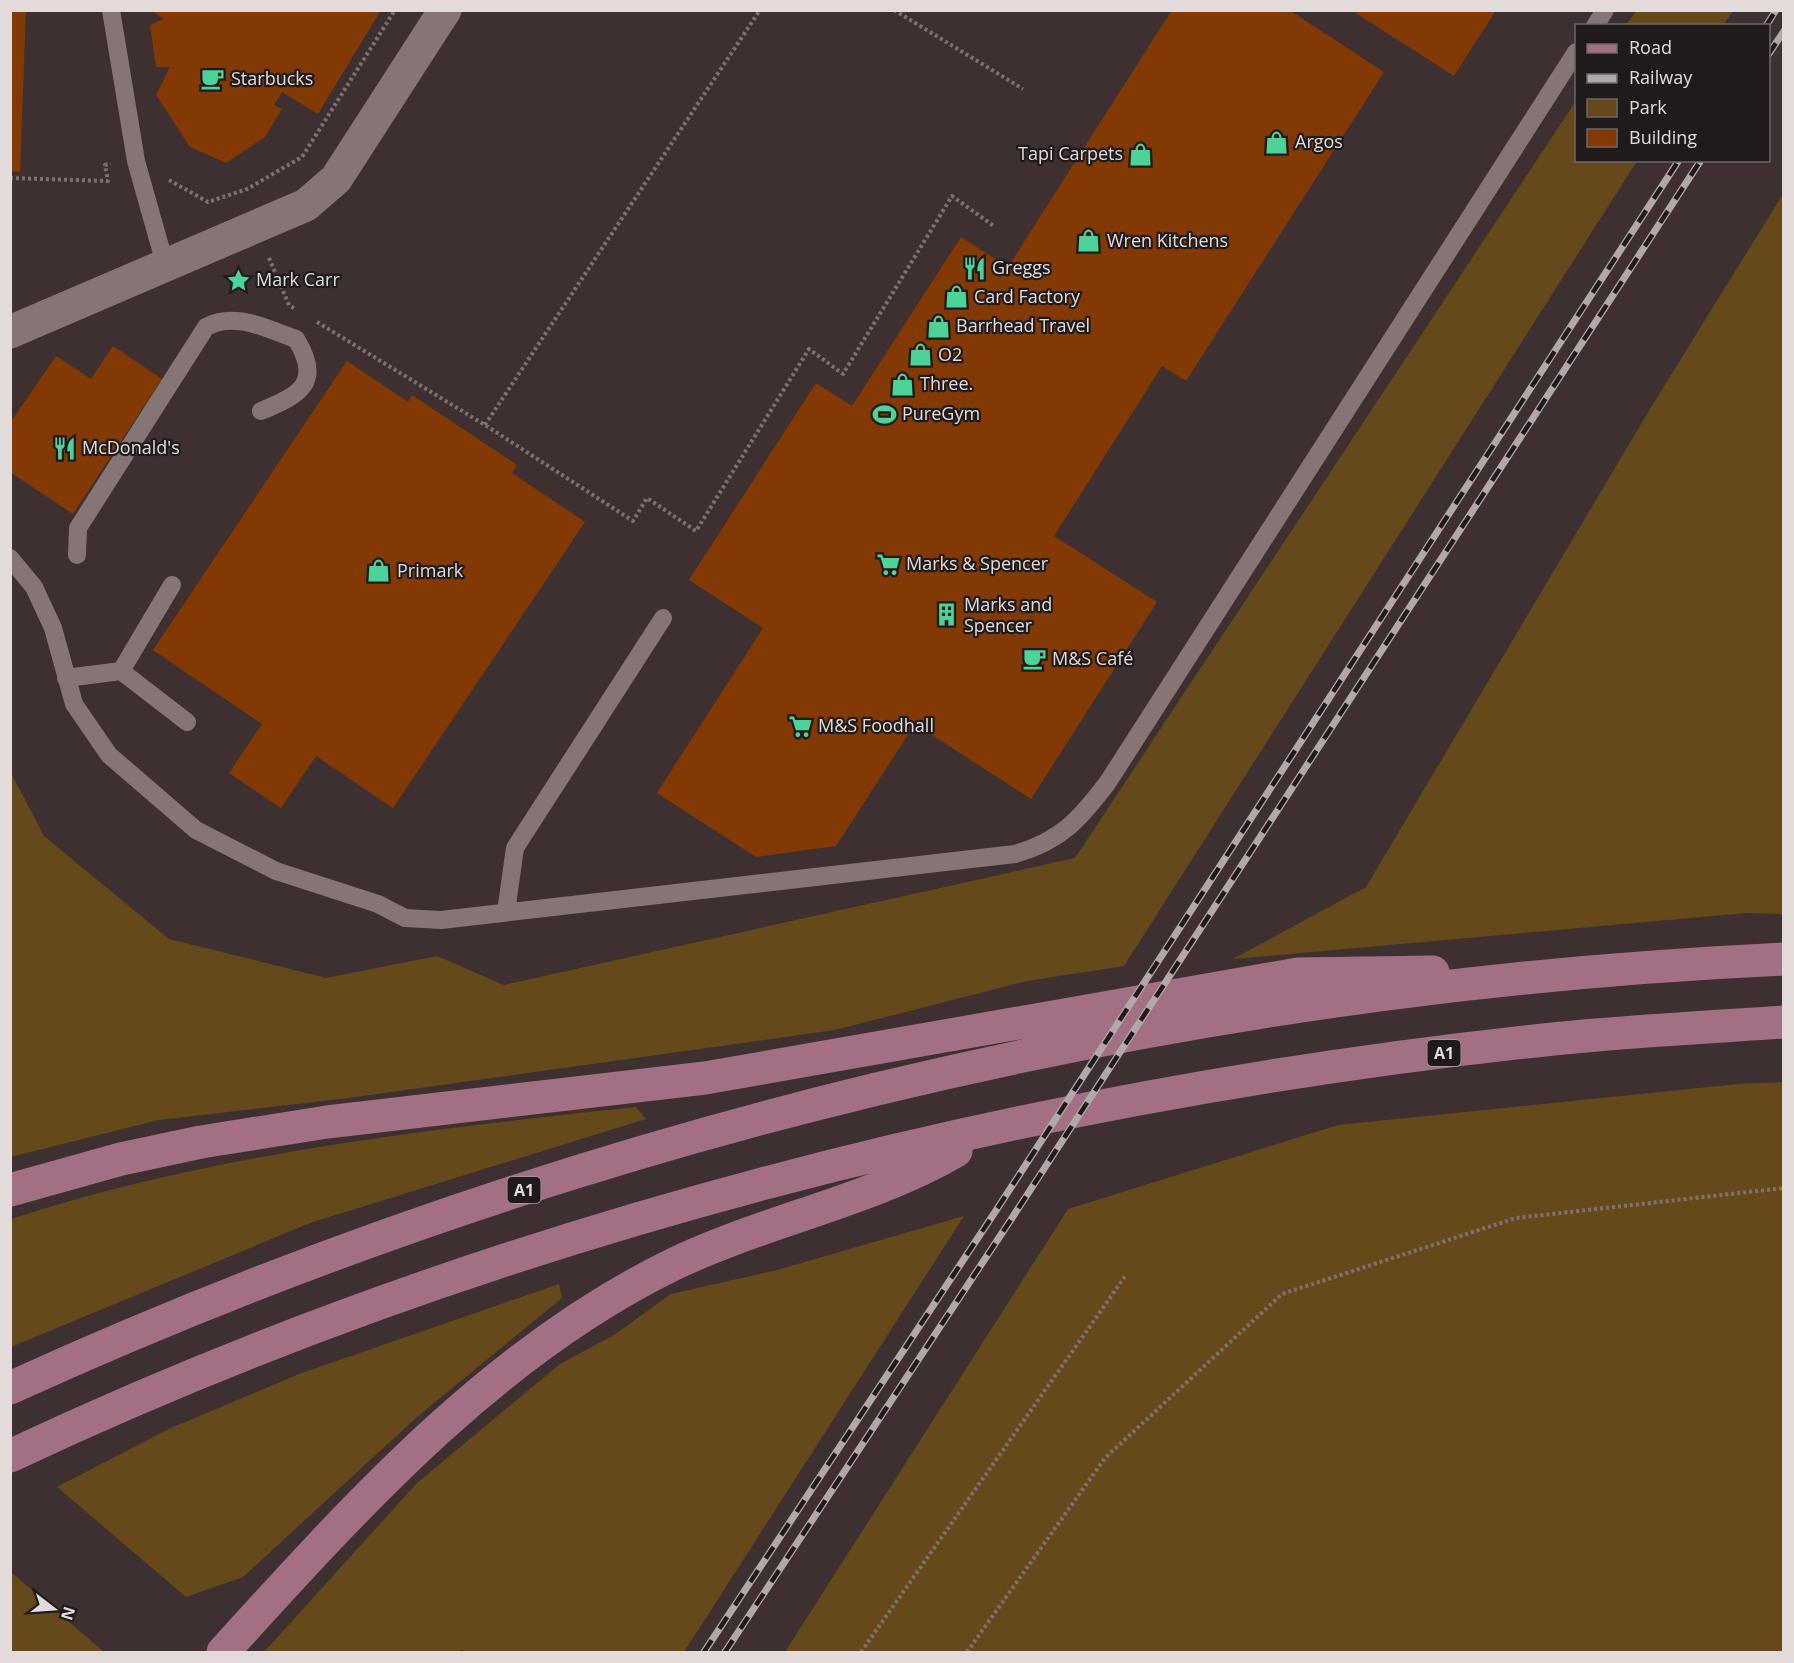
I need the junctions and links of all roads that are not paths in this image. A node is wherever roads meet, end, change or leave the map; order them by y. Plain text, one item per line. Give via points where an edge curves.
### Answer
1 (111, 10) edge
2 (445, 10) edge
3 (1605, 10) edge
4 (1596, 24) edge
5 (1575, 54) edge
6 (165, 264) junction
7 (10, 332) edge
8 (261, 411) dead end
9 (77, 555) dead end
10 (10, 558) edge
11 (172, 585) dead end
12 (663, 618) dead end
13 (121, 670) junction
14 (66, 678) junction
15 (187, 722) dead end
16 (506, 912) junction
17 (1784, 958) edge
18 (1548, 977) junction
19 (1784, 1022) edge
20 (1000, 1128) junction
21 (10, 1190) edge
22 (10, 1388) edge
23 (10, 1456) edge
24 (223, 1653) edge

1 - 6 lane via 136,161
2 - 6 street via 336,179 306,205
3 - 4 lane
5 - 16 lane via 1108,782 1075,823 1058,837 1039,848 1016,854
6 - 7 street
8 - 9 lane via 294,398 308,378 307,357 296,339 237,319 219,320 206,327 78,528
10 - 14 lane via 34,586 53,628
11 - 13 lane
12 - 16 lane via 515,849
13 - 14 lane
13 - 15 lane
14 - 16 lane via 74,704 110,754 196,830 276,871 378,904 405,918 441,920
17 - 18 main road, A1
18 - 21 main road via 1420,971 1298,974 705,1078 327,1122 213,1140 121,1159
18 - 22 main road, A1 via 1338,1002 1057,1048 694,1138 372,1241 231,1294
19 - 20 main road, A1 via 1556,1039 1399,1058 1249,1080
20 - 23 main road, A1 via 755,1187 558,1245 301,1333
20 - 24 main road via 876,1189 732,1239 673,1265 563,1328 439,1428 282,1587

